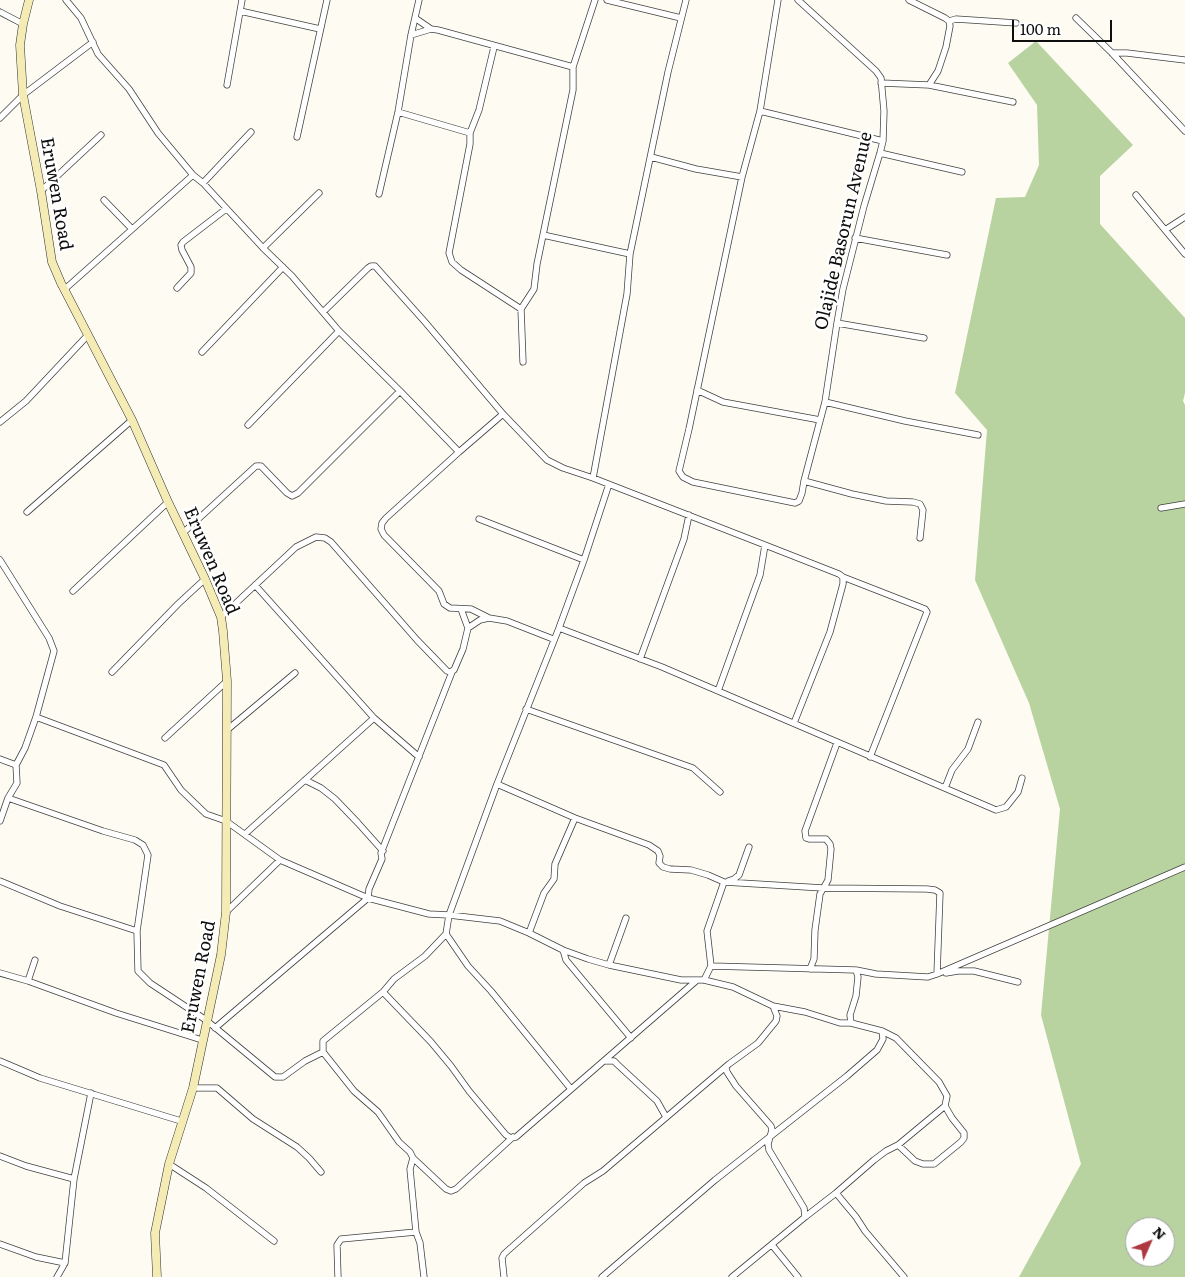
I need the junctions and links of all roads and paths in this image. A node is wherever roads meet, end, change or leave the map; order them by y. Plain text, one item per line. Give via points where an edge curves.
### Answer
1 (29, 0) edge
2 (66, 0) edge
3 (242, 0) edge
4 (327, 0) edge
5 (419, 0) edge
6 (595, 0) edge
7 (608, 0) edge
8 (686, 0) edge
9 (778, 0) edge
10 (798, 0) edge
11 (909, 0) edge
12 (240, 11) junction
13 (0, 12) edge
14 (415, 18) junction
15 (681, 18) junction
16 (1076, 18) dead end
17 (949, 21) junction
18 (1016, 23) dead end
19 (23, 24) junction
20 (431, 29) junction
21 (320, 30) junction
22 (410, 34) junction
23 (93, 42) junction
24 (494, 47) junction
25 (1112, 53) junction
26 (1185, 60) edge
27 (573, 67) junction
28 (881, 83) junction
29 (227, 85) dead end
30 (929, 85) junction
31 (23, 94) junction
32 (1013, 102) dead end
33 (760, 111) junction
34 (398, 112) junction
35 (0, 118) edge
36 (1185, 131) edge
37 (251, 132) dead end
38 (470, 132) junction
39 (101, 135) dead end
40 (297, 137) dead end
41 (883, 141) junction
42 (880, 153) junction
43 (651, 157) junction
44 (962, 172) dead end
45 (193, 175) junction
46 (742, 177) junction
47 (202, 183) junction
48 (41, 191) junction
49 (319, 193) dead end
50 (379, 194) dead end
51 (1136, 195) dead end
52 (104, 200) dead end
53 (226, 208) junction
54 (1185, 217) edge
55 (132, 229) junction
56 (1165, 230) junction
57 (544, 235) junction
58 (856, 238) junction
59 (263, 248) junction
60 (630, 254) junction
61 (1185, 254) edge
62 (947, 256) dead end
63 (282, 267) junction
64 (177, 288) dead end
65 (64, 289) junction
66 (521, 309) junction
67 (323, 312) junction
68 (836, 323) junction
69 (339, 331) junction
70 (88, 335) junction
71 (924, 338) dead end
72 (202, 352) dead end
73 (523, 362) dead end
74 (697, 390) junction
75 (400, 391) junction
76 (825, 402) junction
77 (503, 414) junction
78 (132, 420) junction
79 (820, 420) junction
80 (0, 422) edge
81 (248, 425) dead end
82 (978, 435) dead end
83 (458, 452) junction
84 (593, 478) junction
85 (804, 480) junction
86 (609, 484) junction
87 (168, 502) junction
88 (1185, 504) edge
89 (1161, 508) dead end
90 (27, 512) dead end
91 (689, 515) junction
92 (479, 520) dead end
93 (184, 532) junction
94 (920, 538) dead end
95 (765, 545) junction
96 (0, 560) edge
97 (584, 560) junction
98 (843, 577) junction
99 (206, 579) junction
100 (255, 585) junction
101 (73, 591) dead end
102 (461, 609) junction
103 (221, 617) junction
104 (489, 618) junction
105 (468, 628) junction
106 (559, 628) junction
107 (553, 639) junction
108 (640, 659) junction
109 (112, 672) dead end
110 (452, 672) junction
111 (295, 673) dead end
112 (227, 681) junction
113 (718, 691) junction
114 (526, 709) junction
115 (36, 717) junction
116 (374, 718) junction
117 (978, 722) dead end
118 (794, 723) junction
119 (227, 730) junction
120 (165, 738) dead end
121 (837, 743) junction
122 (870, 757) junction
123 (419, 758) junction
124 (0, 759) edge
125 (16, 765) junction
126 (1022, 778) dead end
127 (305, 780) junction
128 (497, 784) junction
129 (945, 788) junction
130 (720, 792) dead end
131 (8, 798) junction
132 (575, 818) junction
133 (0, 821) edge
134 (226, 821) junction
135 (245, 834) junction
136 (749, 847) dead end
137 (383, 851) junction
138 (280, 860) junction
139 (1185, 867) edge
140 (0, 881) edge
141 (724, 882) junction
142 (823, 888) junction
143 (368, 898) junction
144 (226, 912) junction
145 (449, 915) junction
146 (626, 918) dead end
147 (136, 931) junction
148 (529, 933) junction
149 (446, 934) junction
150 (563, 950) junction
151 (35, 960) dead end
152 (609, 965) junction
153 (711, 966) junction
154 (810, 969) junction
155 (856, 970) junction
156 (0, 973) edge
157 (937, 974) junction
158 (704, 980) junction
159 (28, 981) junction
160 (696, 981) junction
161 (1018, 982) dead end
162 (383, 992) junction
163 (773, 1006) junction
164 (206, 1020) junction
165 (851, 1024) junction
166 (216, 1028) junction
167 (882, 1031) junction
168 (631, 1038) junction
169 (202, 1040) junction
170 (323, 1052) junction
171 (0, 1061) edge
172 (604, 1062) junction
173 (726, 1068) junction
174 (192, 1088) junction
175 (571, 1089) junction
176 (91, 1093) junction
177 (945, 1106) junction
178 (666, 1117) junction
179 (181, 1121) junction
180 (513, 1137) junction
181 (771, 1137) junction
182 (898, 1145) junction
183 (0, 1156) edge
184 (413, 1158) junction
185 (169, 1164) junction
186 (321, 1172) dead end
187 (74, 1178) junction
188 (836, 1193) junction
189 (804, 1208) junction
190 (818, 1208) junction
191 (805, 1217) junction
192 (416, 1232) junction
193 (274, 1241) dead end
194 (0, 1244) edge
195 (772, 1245) junction
196 (65, 1263) junction
197 (57, 1277) edge
198 (157, 1277) edge
199 (338, 1277) edge
200 (424, 1277) edge
201 (504, 1277) edge
202 (602, 1277) edge
203 (732, 1277) edge
204 (798, 1277) edge
205 (904, 1277) edge

1 - 19 street, Eruwen Road
2 - 23 street
3 - 12 street
4 - 21 street
5 - 14 street
6 - 27 street
7 - 15 street
8 - 15 street
9 - 33 street
10 - 28 street, Olajide Basorun Avenue via 876,71
11 - 17 street
12 - 21 street
12 - 29 street
13 - 19 street
14 - 20 street
14 - 22 street
15 - 43 street
16 - 25 street
17 - 18 street
17 - 30 street via 946,47
19 - 31 street, Eruwen Road via 20,44
20 - 22 street
20 - 24 street
21 - 40 street
22 - 34 street
23 - 31 street
23 - 45 street via 98,54 129,89 158,133
24 - 27 street
24 - 38 street via 479,110
25 - 26 street
25 - 36 street
27 - 57 street via 573,90
28 - 30 street
28 - 41 street, Olajide Basorun Avenue
30 - 32 street
31 - 35 street
31 - 48 street, Eruwen Road
33 - 41 street
33 - 46 street
34 - 38 street
34 - 50 street
37 - 47 street
38 - 66 street via 449,254 461,270
39 - 48 street
41 - 42 street, Olajide Basorun Avenue
42 - 44 street
42 - 58 street, Olajide Basorun Avenue
43 - 46 street
43 - 60 street
45 - 47 street
45 - 55 street
46 - 74 street
47 - 53 street
48 - 65 street, Eruwen Road via 52,262
49 - 59 street
51 - 56 street
52 - 55 street
53 - 59 street
53 - 64 street via 183,242 181,246 192,273
54 - 56 street
55 - 65 street
56 - 61 street
57 - 60 street
57 - 66 street via 534,289
58 - 62 street
58 - 68 street, Olajide Basorun Avenue
59 - 63 street
60 - 84 street via 627,294
63 - 67 street
63 - 72 street
65 - 70 street, Eruwen Road
66 - 73 street
67 - 69 street
67 - 77 street via 368,268 375,266
68 - 71 street
68 - 76 street, Olajide Basorun Avenue
69 - 75 street
69 - 81 street
70 - 78 street, Eruwen Road
70 - 80 street via 26,401
74 - 79 street via 723,402
74 - 85 street, Olajide Basorun Avenue via 680,464 679,471 683,477 693,482 795,503 799,501
75 - 83 street
75 - 93 street via 298,493 292,496 287,493 261,466 256,466
76 - 79 street, Olajide Basorun Avenue
76 - 82 street
77 - 83 street
77 - 84 street via 548,460
78 - 87 street, Eruwen Road
78 - 90 street
79 - 85 street, Olajide Basorun Avenue
83 - 102 street via 386,518 381,529 439,591 444,604
84 - 86 street
85 - 94 street via 852,494 920,504 923,510
86 - 91 street
86 - 97 street
87 - 93 street, Eruwen Road
87 - 101 street
88 - 89 street
91 - 95 street
91 - 108 street via 684,539
92 - 97 street
93 - 99 street, Eruwen Road
95 - 98 street
95 - 113 street via 760,575
96 - 115 street via 50,638 54,651
97 - 106 street
98 - 118 street via 830,632
98 - 122 street via 927,612
99 - 103 street, Eruwen Road
99 - 109 street
100 - 103 street
100 - 110 street via 296,547 316,537 325,538 417,640 447,671
100 - 116 street
102 - 104 street via 472,609
102 - 105 street
103 - 112 street, Eruwen Road
104 - 105 street
104 - 107 street via 507,621
105 - 110 street
106 - 107 street
106 - 108 street
107 - 114 street
108 - 113 street
110 - 123 street
111 - 119 street
112 - 119 street, Eruwen Road
112 - 120 street
113 - 118 street
114 - 128 street
114 - 130 street via 693,768
115 - 125 street
115 - 134 street via 164,765 191,801 206,814
116 - 123 street
116 - 127 street
117 - 129 street via 968,749 952,770
118 - 121 street
119 - 134 street, Eruwen Road
121 - 122 street
121 - 142 street via 804,831 806,838 826,839 830,844 828,880
122 - 129 street
123 - 137 street
124 - 125 street
125 - 131 street via 17,783
126 - 129 street via 1018,792 1006,807 996,810
127 - 135 street
127 - 137 street via 334,799
128 - 132 street
128 - 145 street
131 - 133 street
131 - 147 street via 143,845 148,855
132 - 141 street via 649,844 658,851 659,863 663,867 691,870
132 - 148 street via 555,864 554,879 544,893
134 - 135 street
134 - 144 street, Eruwen Road
135 - 138 street
136 - 141 street via 739,875
137 - 143 street
138 - 143 street
138 - 144 street
139 - 157 street
140 - 147 street via 60,906
141 - 142 street
141 - 153 street via 707,931
142 - 154 street
142 - 157 street via 927,889 940,893
143 - 145 street via 429,914
143 - 166 street
144 - 164 street, Eruwen Road via 221,955
145 - 148 street via 500,921
145 - 149 street
146 - 152 street
147 - 164 street via 138,971 142,977
148 - 150 street
149 - 162 street
149 - 175 street via 468,966
150 - 152 street
150 - 168 street via 566,960
151 - 159 street
152 - 160 street
153 - 154 street
153 - 158 street
154 - 155 street
155 - 157 street via 928,978
155 - 165 street via 858,977
156 - 159 street
157 - 161 street via 974,971
158 - 160 street
158 - 163 street via 733,987
159 - 169 street
160 - 168 street
162 - 170 street via 326,1038
162 - 180 street via 431,1042 506,1135
163 - 165 street
163 - 173 street via 777,1016 774,1025 758,1043
164 - 166 street
164 - 169 street, Eruwen Road
165 - 167 street
166 - 170 street via 275,1078
167 - 177 street via 896,1038 939,1082 947,1096
167 - 181 street via 883,1039 877,1050
168 - 172 street
169 - 174 street, Eruwen Road
170 - 184 street via 354,1091 378,1112
171 - 176 street via 40,1078
172 - 175 street
172 - 178 street via 618,1064 657,1101
173 - 178 street
173 - 181 street via 736,1086 769,1122
174 - 179 street, Eruwen Road
174 - 186 street via 218,1088 253,1119 297,1148
175 - 180 street
176 - 179 street
176 - 187 street
177 - 182 street
177 - 182 street via 964,1133 961,1142 934,1164 915,1162
178 - 201 street via 603,1171 584,1183 504,1254
179 - 185 street, Eruwen Road
180 - 184 street via 452,1191
181 - 189 street via 769,1150
181 - 202 street via 715,1180
182 - 188 street via 874,1160
183 - 187 street
184 - 192 street via 410,1169
185 - 193 street via 206,1188
185 - 198 street, Eruwen Road via 155,1233
187 - 196 street
188 - 190 street
188 - 205 street
189 - 190 street
189 - 191 street
190 - 191 street
191 - 195 street
192 - 199 street via 341,1239 337,1245
192 - 200 street
194 - 196 street
195 - 203 street
195 - 204 street
196 - 197 street

